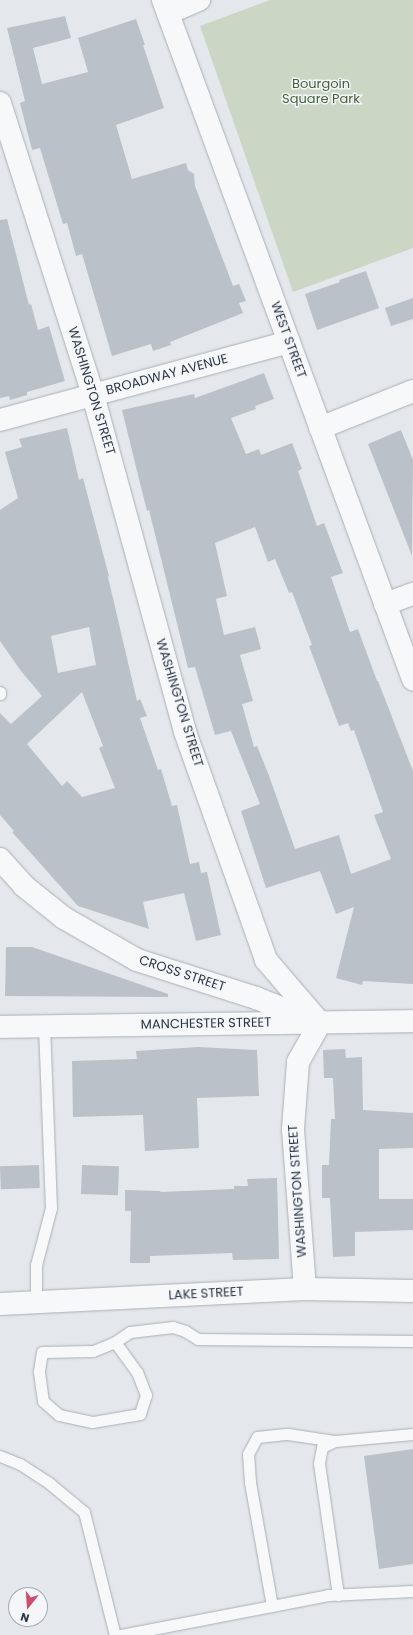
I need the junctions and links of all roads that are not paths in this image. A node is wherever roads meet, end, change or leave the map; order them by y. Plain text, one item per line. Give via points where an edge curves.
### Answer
1 (199, 0) edge
2 (165, 6) edge
3 (0, 102) edge
4 (288, 342) junction
5 (413, 391) edge
6 (93, 395) junction
7 (0, 420) edge
8 (320, 428) junction
9 (413, 594) edge
10 (385, 604) junction
11 (413, 679) edge
12 (0, 859) edge
13 (413, 1021) edge
14 (320, 1023) junction
15 (0, 1027) edge
16 (44, 1027) junction
17 (305, 1289) junction
18 (413, 1291) edge
19 (36, 1302) junction
20 (0, 1304) edge
21 (413, 1341) edge
22 (115, 1342) junction
23 (413, 1434) edge
24 (336, 1441) junction
25 (0, 1456) edge
26 (413, 1591) edge
27 (338, 1595) junction
28 (272, 1606) junction
29 (115, 1635) edge
30 (121, 1635) edge

1 - 2 street
2 - 4 street, WEST STREET
3 - 6 street, WASHINGTON STREET
4 - 6 street, BROADWAY AVENUE
4 - 8 street, WEST STREET
5 - 8 street
6 - 7 street, BROADWAY AVENUE
6 - 14 street, WASHINGTON STREET via 185,732 266,960
8 - 10 street, WEST STREET
9 - 10 street
10 - 11 street, WEST STREET
12 - 14 street, CROSS STREET via 24,886 64,918 137,960 256,998
13 - 14 street, MANCHESTER STREET
14 - 16 street, MANCHESTER STREET
14 - 17 street, WASHINGTON STREET via 298,1062 293,1129
15 - 16 street, MANCHESTER STREET
16 - 19 lane via 51,1208 36,1265
17 - 18 street, LAKE STREET
17 - 19 street, LAKE STREET
19 - 20 street, LAKE STREET
21 - 22 lane via 198,1339 173,1327 130,1332
22 - 22 lane via 93,1351 42,1352 39,1371 43,1401 59,1415 92,1422 140,1414 146,1395 137,1372
23 - 24 lane
24 - 27 lane via 322,1446 319,1463
24 - 28 lane via 288,1434 257,1437 248,1454 250,1482
25 - 29 lane via 20,1464 37,1475 84,1512
26 - 27 lane
27 - 28 lane
28 - 30 lane

